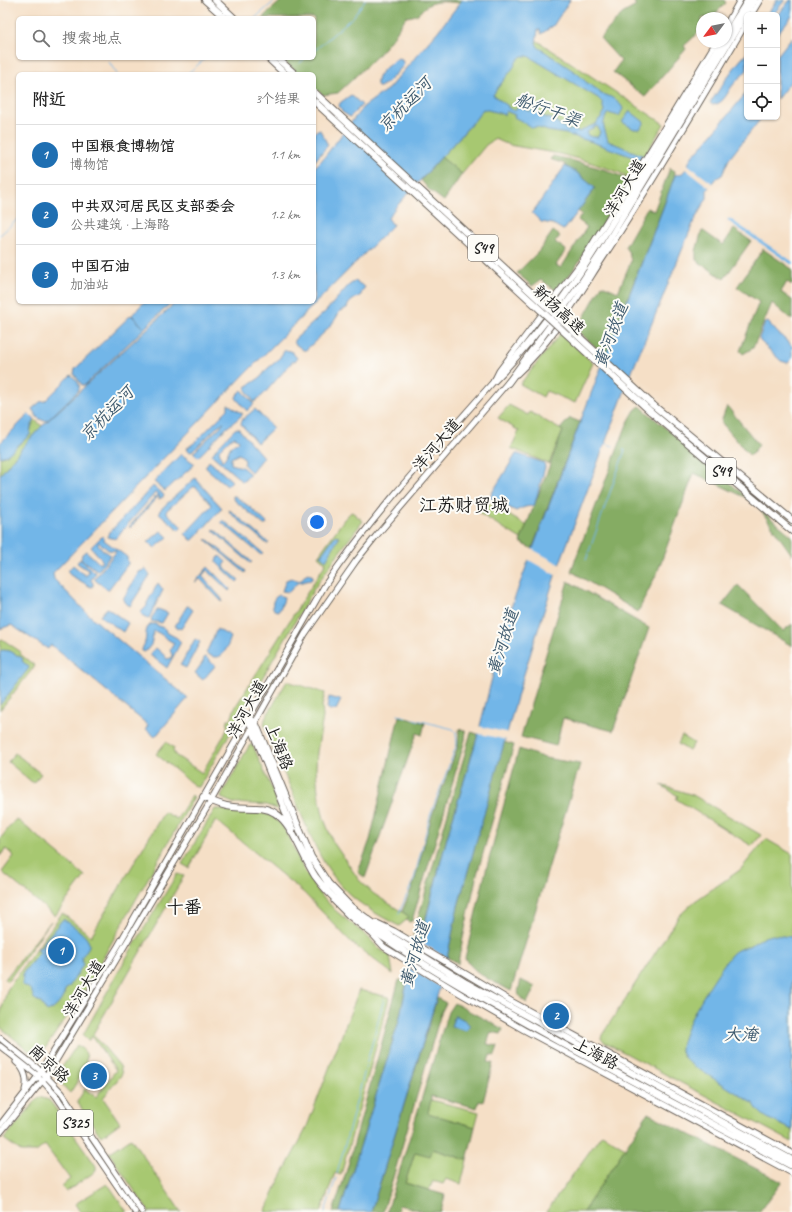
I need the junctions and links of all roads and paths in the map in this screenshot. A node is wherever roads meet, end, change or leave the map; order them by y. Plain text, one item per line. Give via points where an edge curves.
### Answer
1 (205, 0) edge
2 (215, 0) edge
3 (754, 0) edge
4 (760, 0) edge
5 (746, 3) edge
6 (219, 9) junction
7 (753, 12) edge
8 (224, 16) edge
9 (231, 16) edge
10 (732, 18) edge
11 (732, 25) edge
12 (744, 27) edge
13 (712, 48) edge
14 (718, 48) edge
15 (270, 60) edge
16 (279, 60) edge
17 (283, 72) edge
18 (293, 72) edge
19 (316, 94) edge
20 (316, 103) edge
21 (494, 381) junction
22 (508, 383) junction
23 (652, 408) junction
24 (792, 520) edge
25 (792, 531) edge
26 (248, 718) junction
27 (253, 724) junction
28 (203, 797) junction
29 (211, 801) junction
30 (306, 859) junction
31 (325, 884) junction
32 (391, 936) junction
33 (464, 988) junction
34 (0, 1038) edge
35 (0, 1047) edge
36 (40, 1073) junction
37 (45, 1078) junction
38 (25, 1093) junction
39 (0, 1125) edge
40 (0, 1133) edge
41 (792, 1153) edge
42 (792, 1160) edge
43 (792, 1166) edge
44 (792, 1173) edge
45 (135, 1212) edge
46 (142, 1212) edge

1 - 6 highway
2 - 6 highway
3 - 5 highway, 洋河大道
4 - 7 main road
5 - 10 main road, 洋河大道
5 - 11 highway, 洋河大道
5 - 22 highway, 洋河大道 via 580,285
6 - 8 highway
6 - 9 highway
12 - 22 main road, 洋河大道 via 593,274 553,333
13 - 21 main road, 洋河大道 via 580,264
14 - 21 highway, 洋河大道 via 594,253 540,329
15 - 17 highway
16 - 18 highway
19 - 23 highway, 新扬高速 / S49, bridge
20 - 23 highway, 新扬高速 / S49, bridge
21 - 26 main road, 洋河大道 via 406,479 349,551 316,599
22 - 27 main road, 洋河大道 via 356,561 305,634
23 - 24 highway, 新扬高速 / S49
23 - 25 highway, 新扬高速 / S49
26 - 27 highway, 上海路
26 - 28 main road, 洋河大道
27 - 29 main road, 洋河大道
27 - 30 highway, 上海路
27 - 31 highway, 上海路 via 303,841
28 - 29 highway, 上海路
28 - 36 main road, 洋河大道 via 118,946
29 - 30 highway, 上海路 via 233,807 274,812 289,827
29 - 37 main road, 洋河大道
30 - 31 highway, 上海路
31 - 32 main road, 上海路
31 - 32 highway, 上海路 via 351,913
31 - 33 main road, 上海路 via 339,907 384,947
32 - 33 highway, 上海路
32 - 41 main road, 上海路
33 - 42 highway, 上海路
33 - 43 highway, 上海路
33 - 44 main road, 上海路 via 524,1030
34 - 36 main road, 南京路 / S325
35 - 36 main road, 南京路 / S325
35 - 38 main road via 24,1072 27,1085
36 - 37 main road, 南京路 / S325
36 - 38 main road, 洋河大道
37 - 40 main road, 洋河大道
37 - 45 main road, 南京路 / S325
37 - 46 main road, 南京路 / S325 via 62,1093
38 - 39 main road, 洋河大道

